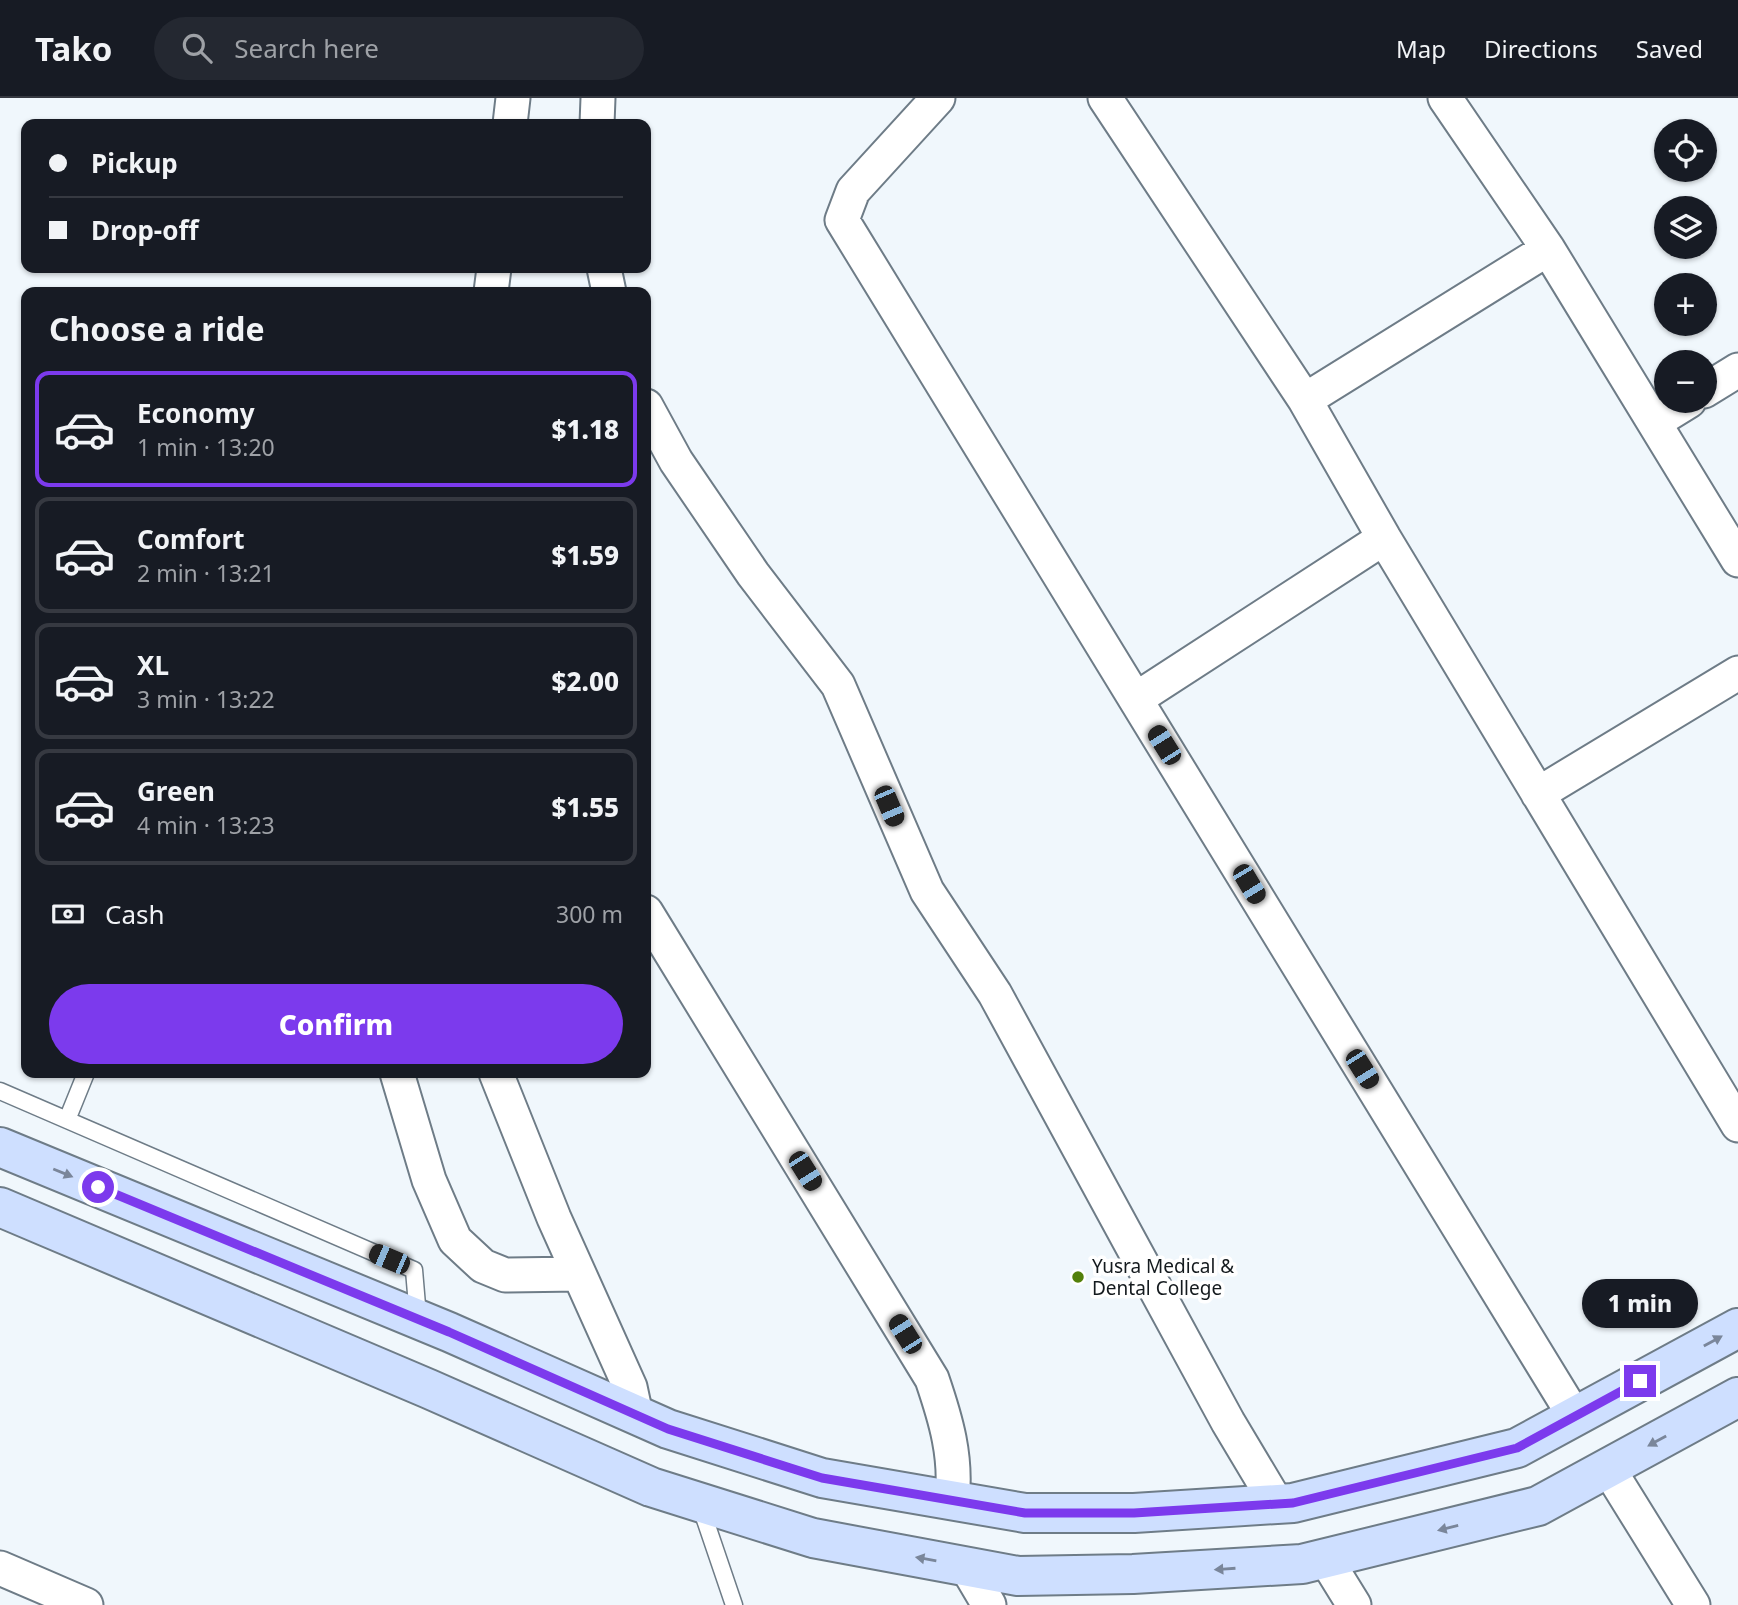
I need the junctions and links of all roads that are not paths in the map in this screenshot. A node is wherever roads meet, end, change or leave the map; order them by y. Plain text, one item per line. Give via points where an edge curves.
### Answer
1 (513, 98) edge
2 (598, 98) edge
3 (938, 98) edge
4 (1105, 98) edge
5 (1445, 98) edge
6 (511, 119) edge
7 (597, 119) edge
8 (1548, 249) junction
9 (1738, 370) edge
10 (1717, 383) edge
11 (1305, 400) junction
12 (1670, 413) edge
13 (651, 415) edge
14 (1655, 422) junction
15 (1384, 538) junction
16 (1738, 560) edge
17 (1738, 673) edge
18 (1136, 699) junction
19 (1538, 794) junction
20 (651, 920) edge
21 (84, 1078) edge
22 (398, 1078) edge
23 (498, 1078) edge
24 (0, 1091) edge
25 (66, 1120) junction
26 (1738, 1125) edge
27 (0, 1147) edge
28 (1, 1209) edge
29 (579, 1275) junction
30 (418, 1319) junction
31 (1738, 1328) edge
32 (472, 1342) junction
33 (1662, 1369) junction
34 (1738, 1397) edge
35 (461, 1403) junction
36 (636, 1415) junction
37 (1575, 1417) junction
38 (1692, 1422) junction
39 (752, 1456) junction
40 (1608, 1468) junction
41 (952, 1500) junction
42 (699, 1502) junction
43 (1278, 1504) junction
44 (736, 1514) junction
45 (1325, 1558) junction
46 (966, 1566) junction
47 (0, 1568) edge
48 (86, 1605) edge
49 (734, 1605) edge
50 (989, 1605) edge
51 (1354, 1605) edge
52 (1693, 1605) edge

1 - 6 street
2 - 7 street
3 - 18 street via 853,191 842,220
4 - 11 street
5 - 8 street
8 - 11 street
8 - 14 street
9 - 10 street
11 - 15 street
12 - 14 street
13 - 43 street via 676,461 753,574 838,685 927,891 995,994 1228,1422
14 - 16 street
15 - 18 street
15 - 19 street
17 - 19 street
18 - 37 street
19 - 26 street
20 - 41 street via 933,1379 950,1431 955,1474
21 - 25 lane
22 - 29 street via 429,1180 455,1240 483,1266 505,1276
23 - 29 street
24 - 25 lane
25 - 30 lane via 414,1270
27 -> 30 street
28 - 35 street
29 - 36 street via 630,1387
30 - 32 street
33 -> 31 street
32 - 35 street via 458,1384
32 - 36 street
33 - 37 street
33 - 38 street
34 - 38 street
35 - 42 street via 651,1487
36 - 39 street
37 - 43 street via 1517,1448
38 -> 40 street
39 - 41 street via 822,1478
39 - 44 street via 743,1508
40 -> 45 street via 1538,1506
40 - 52 street
41 - 43 street via 1025,1513 1134,1513
42 - 44 street
42 - 49 lane
46 -> 44 street via 813,1538
45 -> 46 street via 1302,1564 1133,1574 1018,1576
45 - 51 street
46 - 50 street
47 - 48 street

